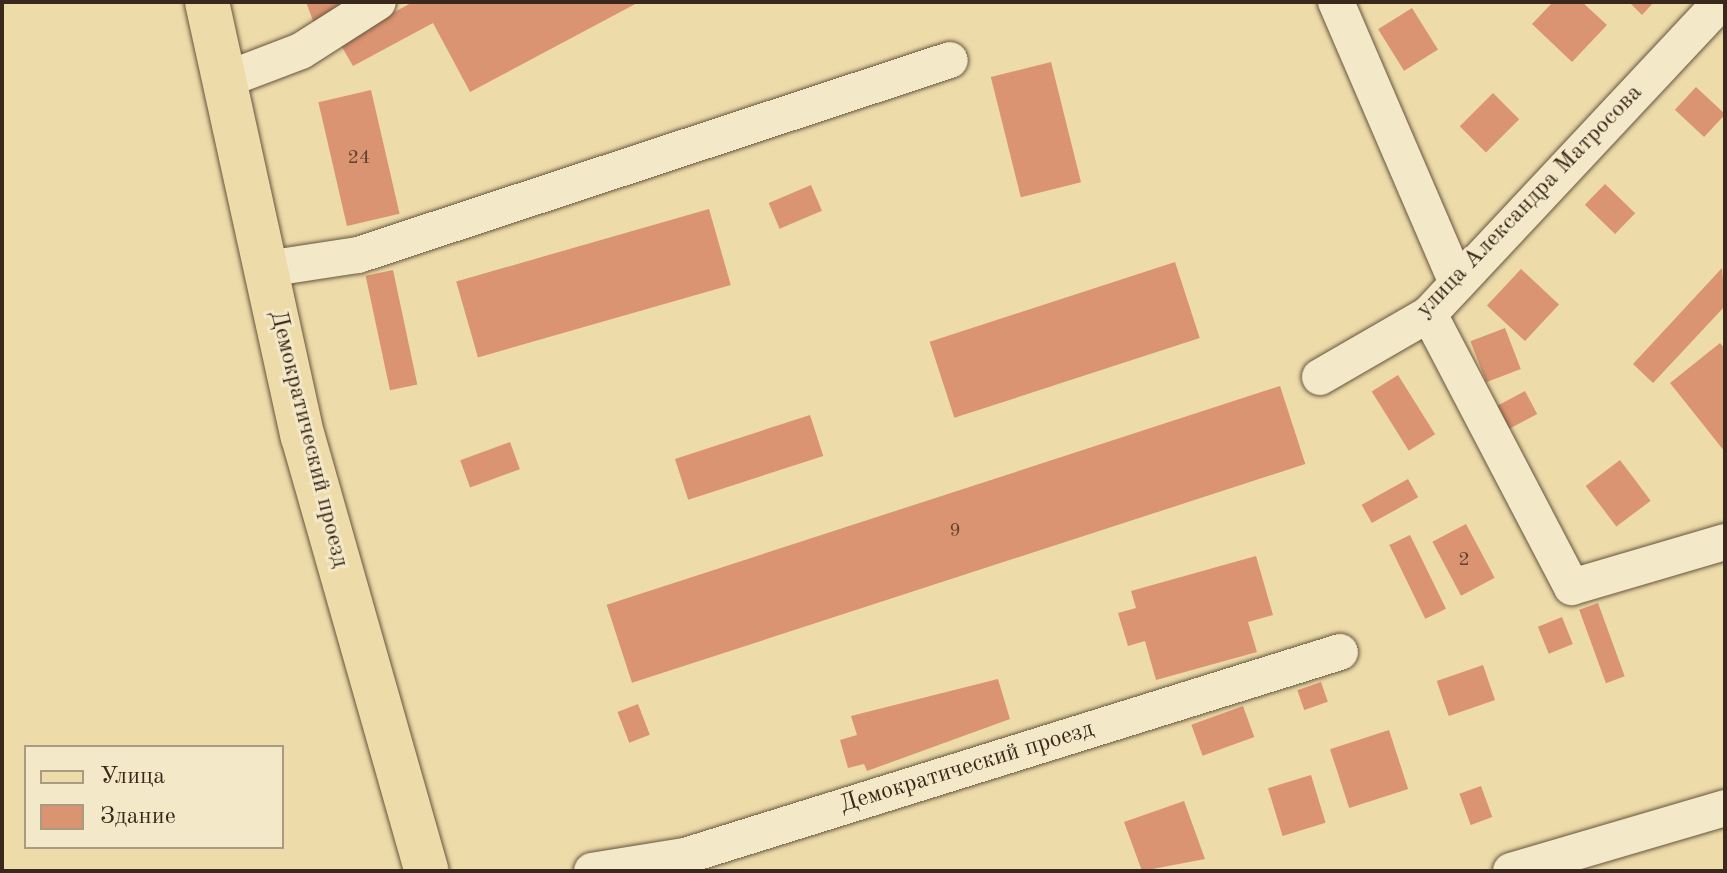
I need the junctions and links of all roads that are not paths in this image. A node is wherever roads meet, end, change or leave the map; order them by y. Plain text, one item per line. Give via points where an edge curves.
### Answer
1 (207, 2) edge
2 (378, 2) edge
3 (1336, 2) edge
4 (1721, 2) edge
5 (950, 60) dead end
6 (225, 80) junction
7 (266, 269) junction
8 (1457, 283) junction
9 (1429, 314) junction
10 (1320, 377) dead end
11 (1725, 542) edge
12 (1340, 652) dead end
13 (1725, 808) edge
14 (427, 871) edge
15 (592, 871) edge
16 (1511, 871) edge

1 - 6 main road, Демократический проезд
2 - 6 street via 301,51
3 - 8 street
4 - 8 street, улица Александра Матросова
5 - 7 street via 358,255
6 - 7 main road, Демократический проезд
7 - 14 main road, Демократический проезд via 303,437
8 - 9 street, улица Александра Матросова
9 - 10 street, улица Александра Матросова
9 - 11 street via 1572,587
12 - 15 street, Демократический проезд via 685,856
13 - 16 street

